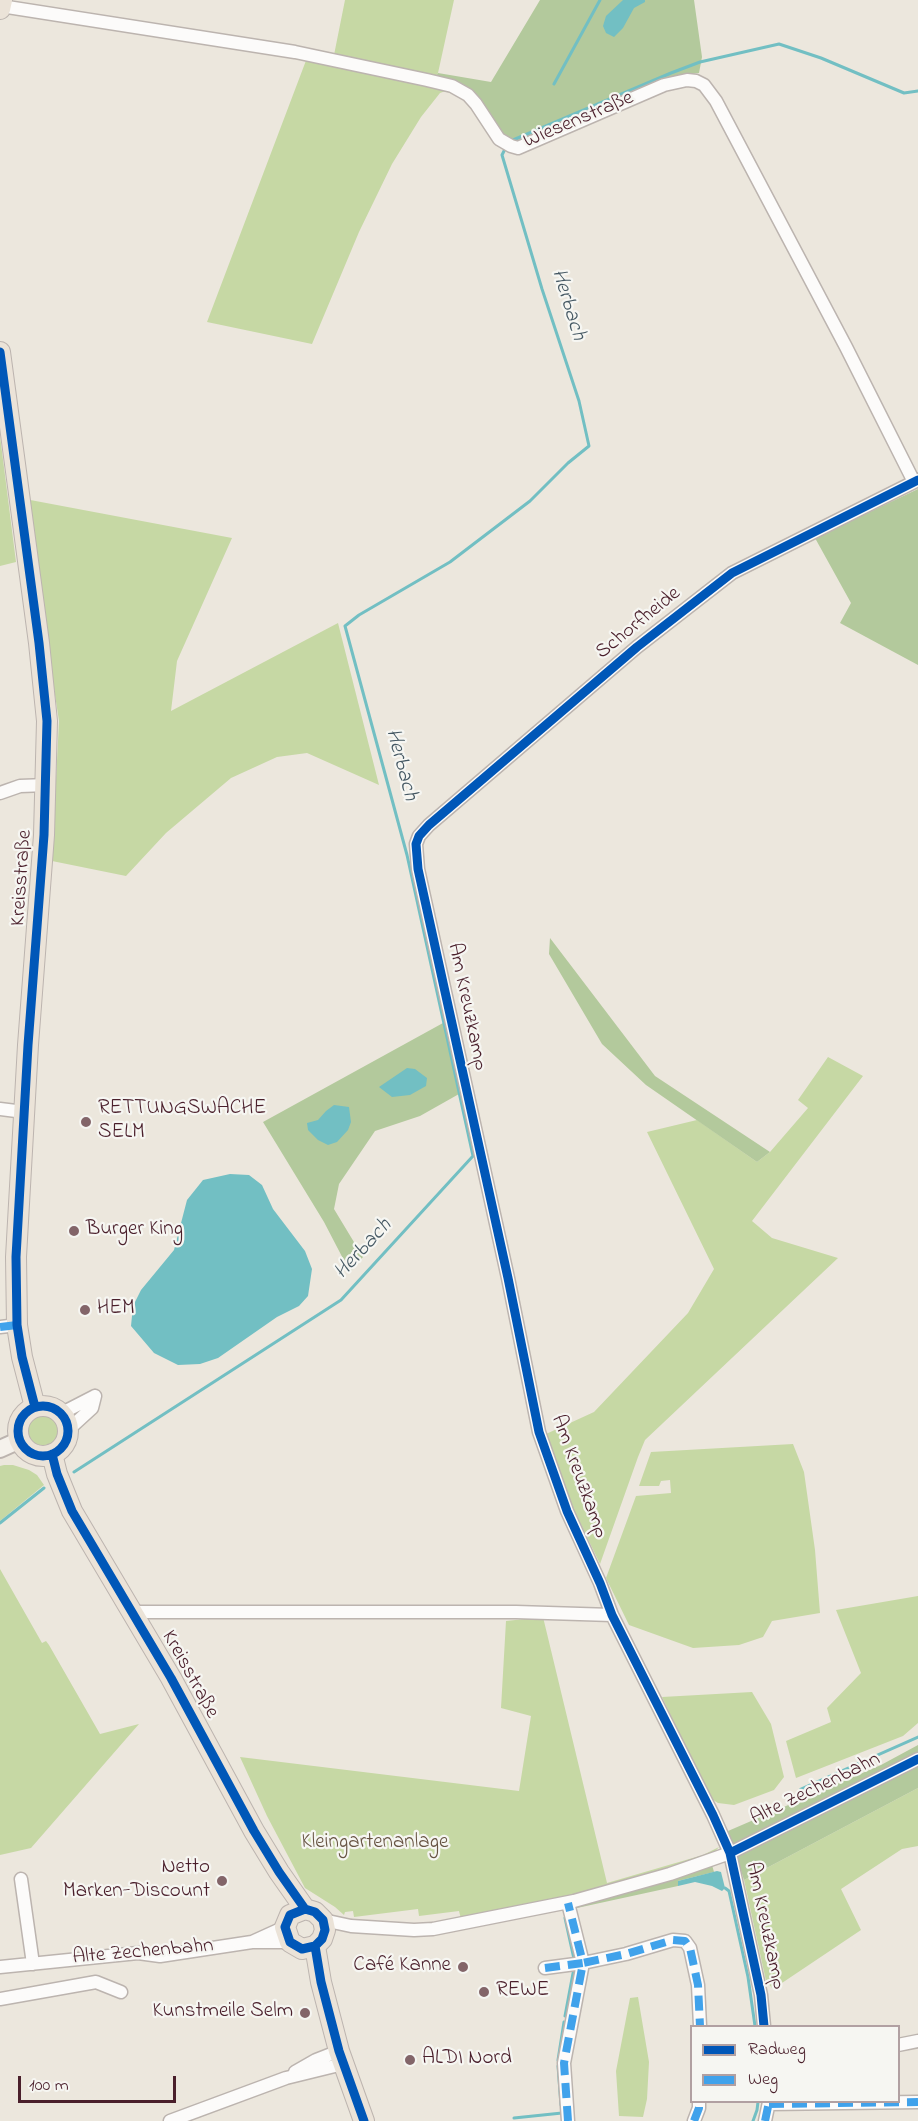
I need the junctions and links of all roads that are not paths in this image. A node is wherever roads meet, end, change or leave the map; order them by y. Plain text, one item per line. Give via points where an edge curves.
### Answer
1 (2, 0) edge
2 (0, 7) edge
3 (0, 352) edge
4 (916, 481) edge
5 (47, 785) junction
6 (0, 793) edge
7 (416, 844) joint
8 (0, 1109) edge
9 (24, 1112) junction
10 (9, 1326) edge
11 (35, 1407) junction
12 (20, 1440) junction
13 (0, 1449) edge
14 (52, 1454) junction
15 (132, 1612) junction
16 (612, 1615) junction
17 (918, 1759) edge
18 (730, 1852) junction
19 (21, 1879) dead end
20 (568, 1903) junction
21 (304, 1930) junction
22 (583, 1962) junction
23 (33, 1964) junction
24 (0, 1967) edge
25 (544, 1968) dead end
26 (121, 1992) dead end
27 (0, 1999) edge
28 (700, 2025) edge
29 (764, 2025) edge
30 (918, 2042) edge
31 (900, 2045) edge
32 (336, 2059) junction
33 (900, 2102) edge
34 (918, 2102) edge
35 (699, 2103) edge
36 (769, 2103) edge
37 (170, 2121) edge
38 (353, 2121) edge
39 (364, 2121) edge
40 (568, 2121) edge
41 (694, 2121) edge
42 (765, 2121) edge

1 - 2 main road
2 - 4 street, Wiesenstraße via 295,52 452,86 476,104 499,139 518,148 664,85 687,80 704,85 727,121
3 - 5 main road, Kreisstraße via 44,682
4 - 7 street, Schorfheide via 732,573 637,647 438,817
5 - 6 street via 20,786
5 - 9 main road, Kreisstraße
7 - 16 street, Am Kreuzkamp via 418,869 539,1432 567,1511
8 - 9 street
9 - 10 main road, Kreisstraße
10 - 11 main road, Kreisstraße
11 - 12 main road via 20,1420
11 - 14 main road via 54,1408 65,1422 65,1445
12 - 13 street
12 - 14 main road via 33,1453
14 - 15 main road, Kreisstraße via 72,1511
15 - 16 street
15 - 21 main road, Kreisstraße via 283,1878
16 - 18 street, Am Kreuzkamp
17 - 18 street, Alte Zechenbahn
18 - 20 street, Alte Zechenbahn
18 - 29 street, Am Kreuzkamp
19 - 23 street
20 - 21 street, Alte Zechenbahn via 433,1929 351,1926
20 - 22 street
21 - 23 street, Alte Zechenbahn via 160,1956 138,1953
21 - 32 main road, Kreisstraße
22 - 25 street
22 - 28 street via 673,1940 685,1941 699,1984
22 - 40 street via 564,2063
23 - 24 street, Alte Zechenbahn
26 - 27 street via 96,1982
30 - 31 street
32 - 37 street
32 - 38 main road, Kreisstraße
32 - 39 main road, Kreisstraße
33 - 34 street
35 - 41 street
36 - 42 street

